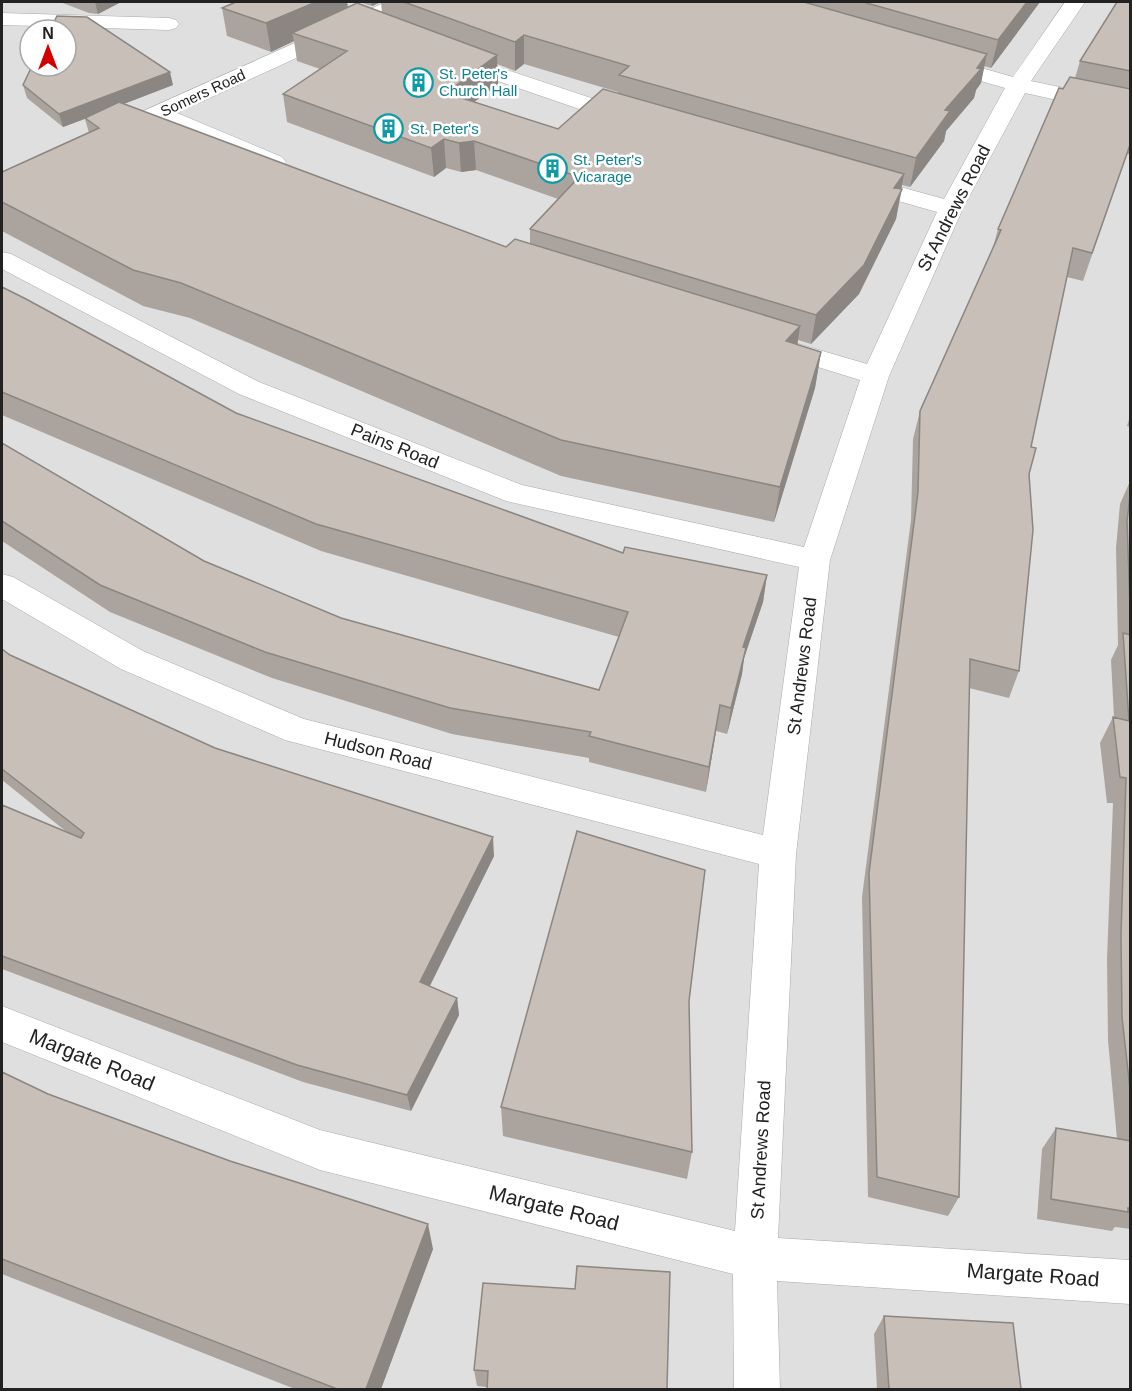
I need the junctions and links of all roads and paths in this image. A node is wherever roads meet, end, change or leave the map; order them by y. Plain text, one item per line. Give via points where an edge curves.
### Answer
1 (402, 2) edge
2 (1075, 2) edge
3 (358, 14) junction
4 (2, 19) edge
5 (169, 24) dead end
6 (392, 34) edge
7 (436, 52) edge
8 (916, 55) edge
9 (1018, 85) junction
10 (1131, 109) edge
11 (159, 113) junction
12 (651, 125) edge
13 (128, 127) edge
14 (291, 170) edge
15 (836, 176) edge
16 (951, 208) junction
17 (2, 259) edge
18 (761, 340) edge
19 (875, 376) junction
20 (815, 560) junction
21 (2, 585) edge
22 (778, 854) junction
23 (2, 1024) edge
24 (755, 1258) junction
25 (1131, 1282) edge
26 (757, 1389) edge

1 - 3 street, Somers Road
2 - 9 street, St Andrews Road
3 - 6 street
3 - 11 street, Somers Road
4 - 5 street
7 - 12 street
8 - 9 street
9 - 10 street
9 - 16 street, St Andrews Road
11 - 13 street, Somers Road
11 - 14 street
15 - 16 street
16 - 19 street, St Andrews Road
17 - 20 street, Pains Road via 249,388 516,494
18 - 19 street
19 - 20 street, St Andrews Road
20 - 22 street, St Andrews Road
21 - 22 street, Hudson Road via 132,660 297,730
22 - 24 street, St Andrews Road
23 - 24 street, Margate Road via 320,1150
24 - 25 street, Margate Road
24 - 26 street, St Andrews Road

